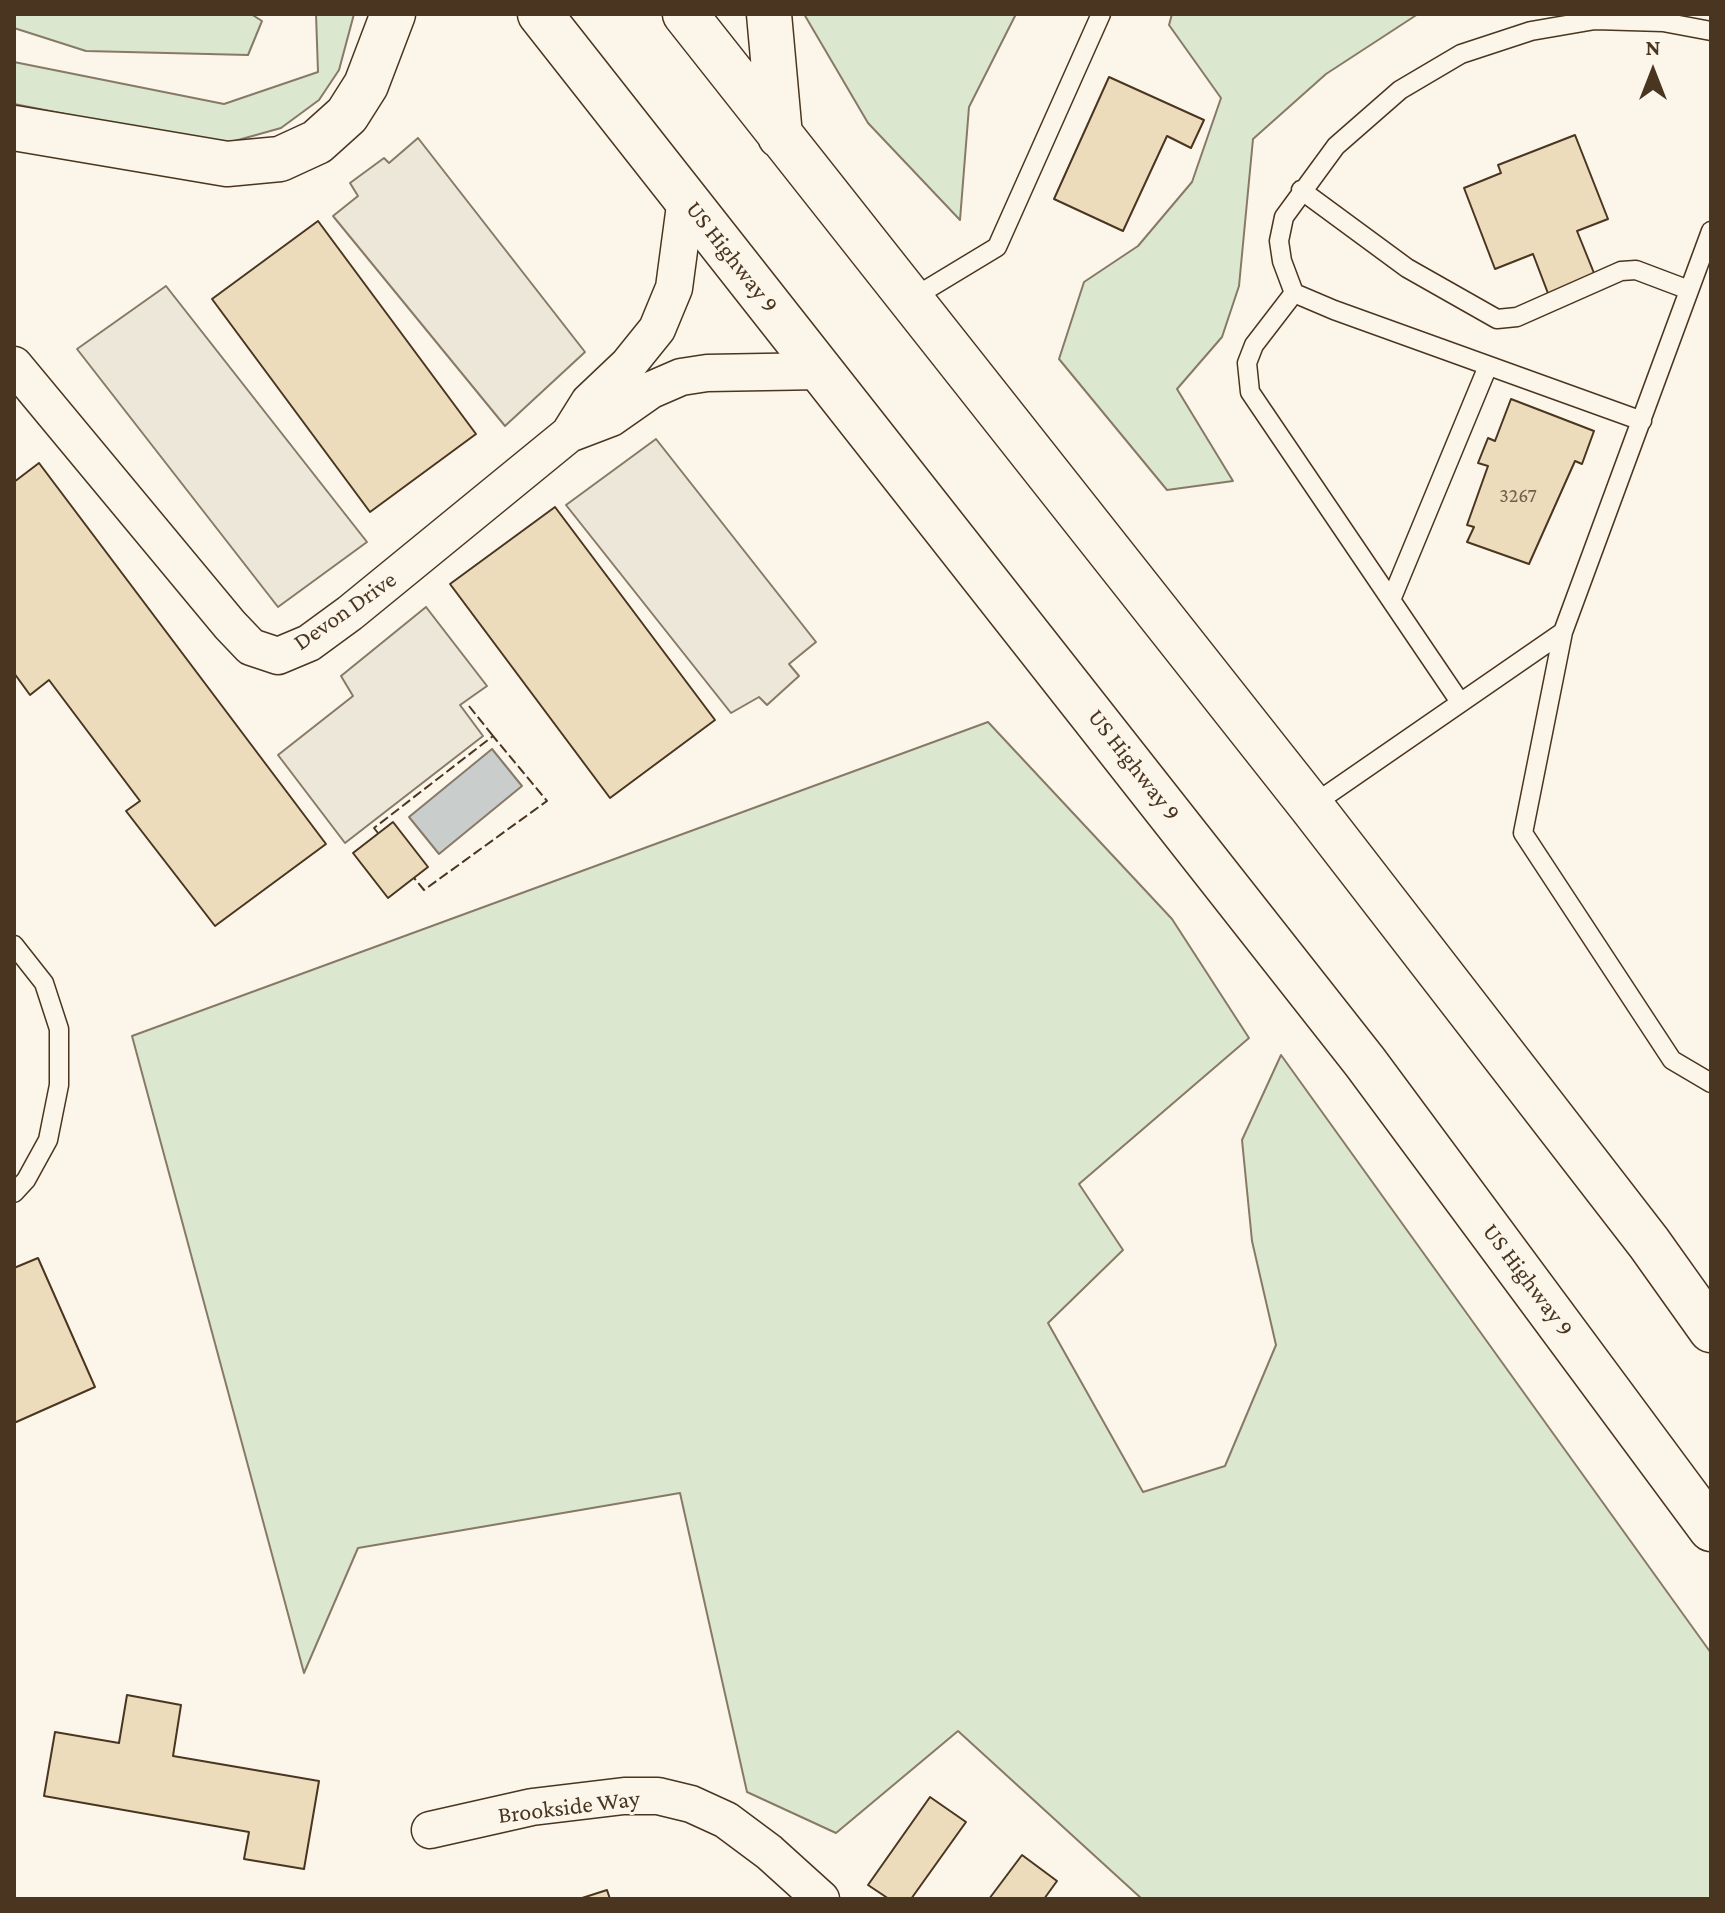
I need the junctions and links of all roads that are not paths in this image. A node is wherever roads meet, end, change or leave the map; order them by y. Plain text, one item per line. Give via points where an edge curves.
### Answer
1 (393, 14) edge
2 (540, 14) edge
3 (685, 14) edge
4 (769, 14) edge
5 (1101, 14) edge
6 (1711, 31) edge
7 (14, 128) edge
8 (780, 136) junction
9 (1301, 190) junction
10 (686, 198) junction
11 (1711, 231) edge
12 (1689, 290) junction
13 (1294, 293) junction
14 (911, 299) junction
15 (14, 365) edge
16 (1488, 366) junction
17 (822, 371) junction
18 (1642, 421) junction
19 (569, 434) junction
20 (1391, 600) junction
21 (1563, 632) junction
22 (1460, 702) junction
23 (1311, 806) junction
24 (14, 945) edge
25 (1711, 1083) edge
26 (14, 1193) edge
27 (1711, 1330) edge
28 (1711, 1529) edge
29 (430, 1830) dead end
30 (821, 1899) edge

1 - 7 highway via 366,85 347,115 317,142 280,159 227,164
2 - 10 highway, US Highway 9
3 - 8 highway
4 - 8 highway
5 - 14 lane via 997,247
6 - 9 lane via 1663,22 1595,20 1531,31 1461,54 1400,90 1336,146
8 - 14 highway
9 - 12 lane via 1407,268 1497,319 1517,317 1621,271 1636,270
9 - 13 lane via 1284,217 1279,241
10 - 17 highway, US Highway 9
10 - 19 street via 674,288 657,329 589,402
11 - 12 lane
12 - 18 lane
13 - 16 lane
13 - 20 lane via 1254,345 1246,380
14 - 23 highway
15 - 19 street, Devon Drive via 230,625 251,647 278,656 309,643 350,613
16 - 18 lane
16 - 20 lane
17 - 19 street via 681,377 611,418
17 - 28 highway, US Highway 9 via 1346,1037
18 - 21 lane
20 - 22 lane
21 - 22 lane
21 - 25 lane via 1523,833 1672,1060
22 - 23 lane
23 - 27 highway
24 - 26 lane via 44,983 59,1029 59,1085 48,1140
29 - 30 street, Brookside Way via 532,1807 658,1796 726,1820

